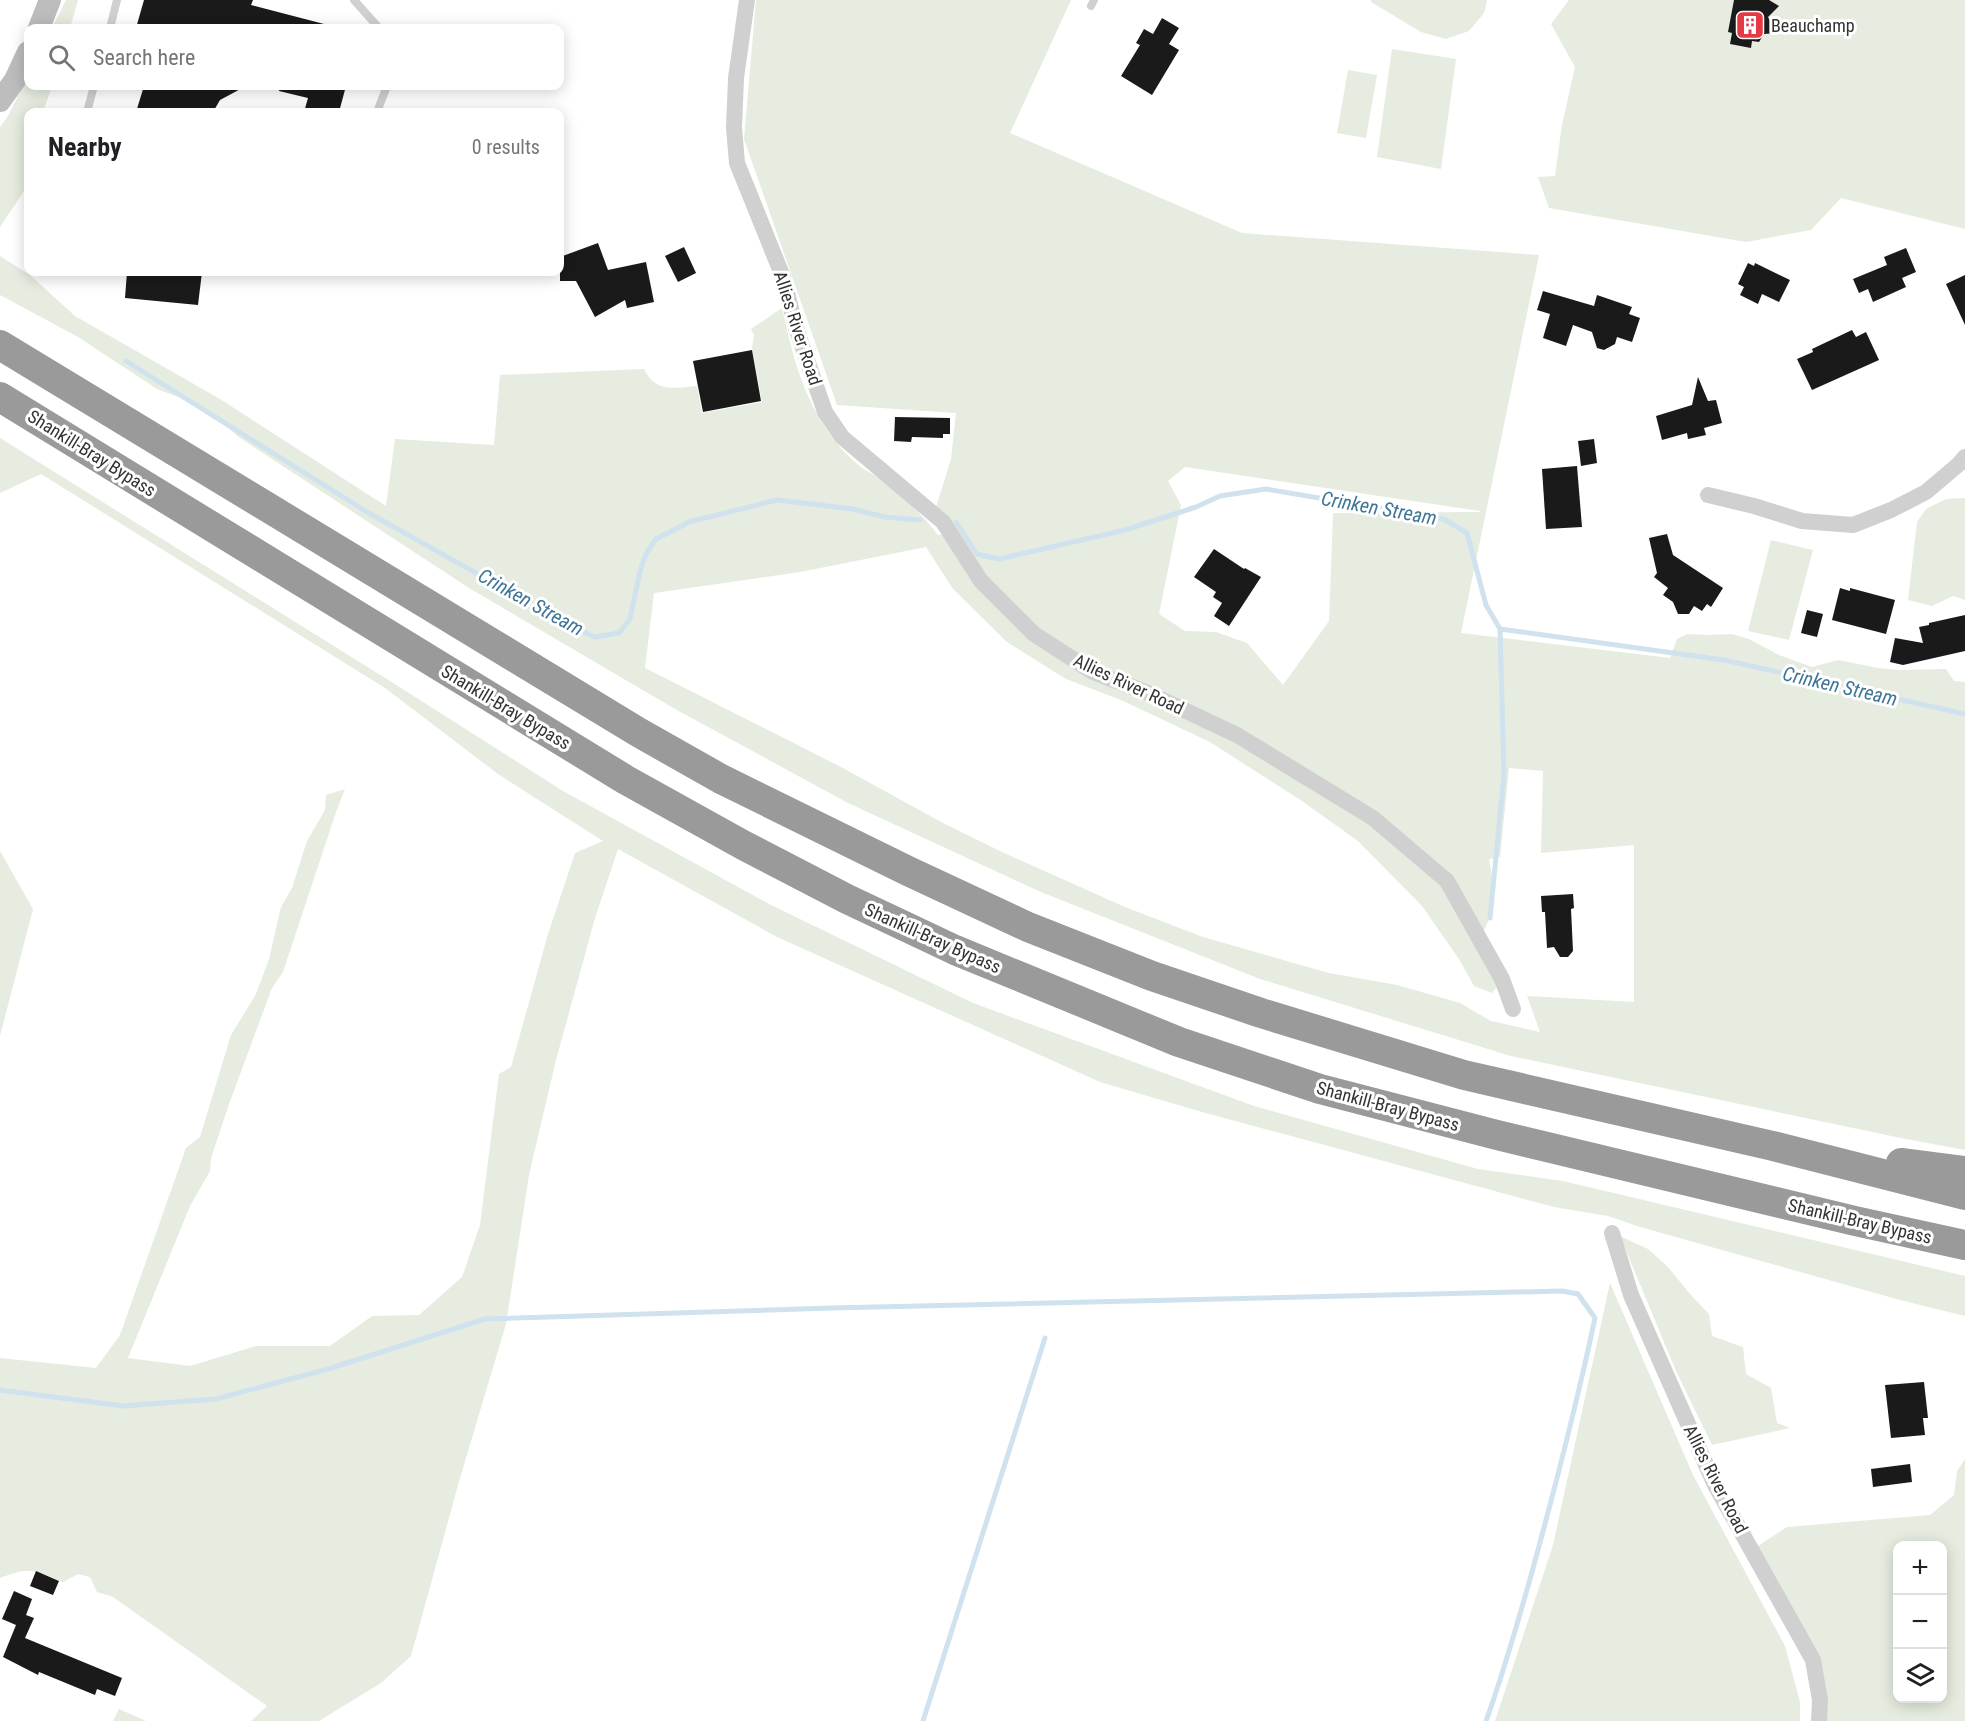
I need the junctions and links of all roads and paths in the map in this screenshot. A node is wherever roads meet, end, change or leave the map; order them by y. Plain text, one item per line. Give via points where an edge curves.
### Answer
1 (50, 0) edge
2 (117, 0) edge
3 (354, 0) edge
4 (747, 0) edge
5 (41, 24) edge
6 (111, 24) edge
7 (375, 24) edge
8 (24, 61) edge
9 (93, 90) edge
10 (385, 90) edge
11 (0, 101) edge
12 (88, 108) edge
13 (379, 108) edge
14 (0, 345) edge
15 (0, 397) edge
16 (1965, 457) edge
17 (1708, 495) dead end
18 (1513, 1009) dead end
19 (1773, 1146) junction
20 (1965, 1171) edge
21 (1965, 1195) edge
22 (1856, 1221) junction
23 (1612, 1233) dead end
24 (1965, 1245) edge
25 (1965, 1257) edge
26 (1819, 1721) edge

1 - 5 street
2 - 6 lane
3 - 7 lane
4 - 18 street, Allies River Road via 736,78 737,163 783,277 825,412 842,437 943,522 981,581 1034,634 1093,672 1237,735 1373,818 1447,881 1502,979
8 - 11 street
9 - 12 lane
10 - 13 lane
14 - 19 highway via 638,732 742,789 1028,927 1261,1013 1464,1075
15 - 22 highway, Shankill-Bray Bypass via 626,780 847,900 955,950 1179,1042 1320,1089
16 - 17 street via 1926,492 1853,525 1802,521
19 - 20 highway
19 - 21 highway
22 - 24 highway, Shankill-Bray Bypass
22 - 25 highway
23 - 26 street, Allies River Road via 1631,1295 1715,1485 1813,1660 1820,1700

